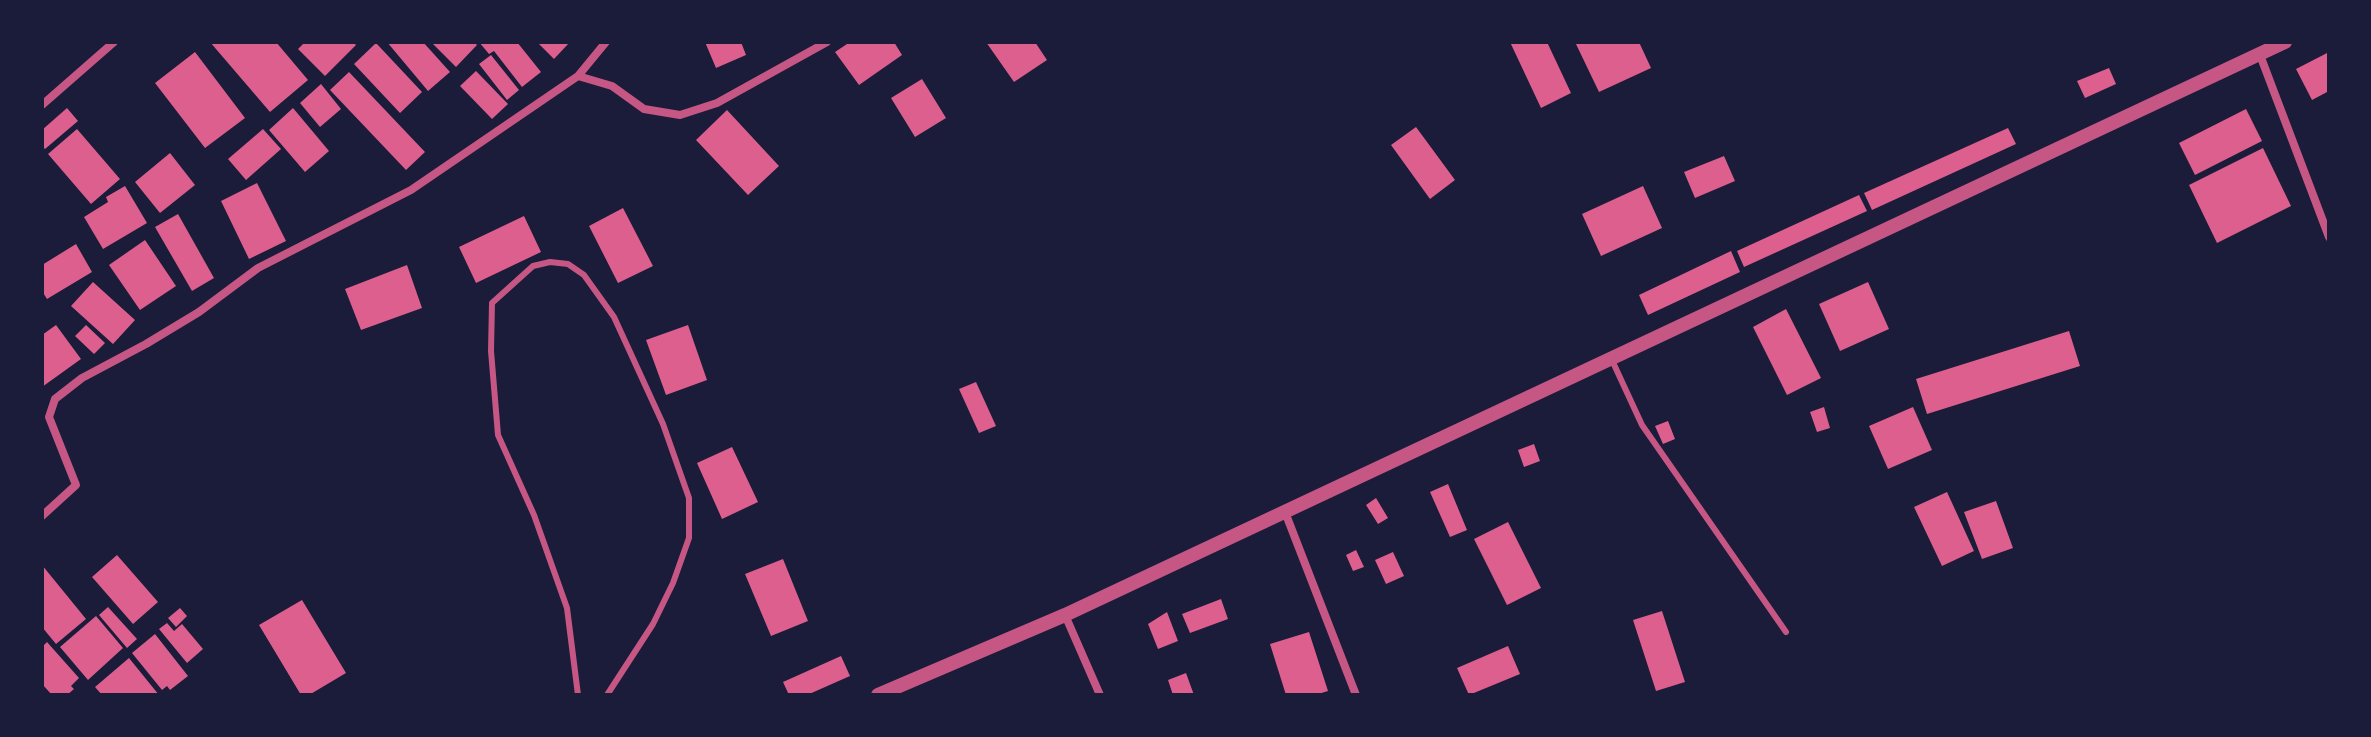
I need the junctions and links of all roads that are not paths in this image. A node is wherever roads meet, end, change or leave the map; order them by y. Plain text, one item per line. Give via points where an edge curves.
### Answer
1 (114, 42) edge
2 (606, 42) edge
3 (827, 42) edge
4 (2285, 42) edge
5 (2260, 55) junction
6 (578, 76) junction
7 (42, 105) edge
8 (2329, 237) edge
9 (1611, 358) junction
10 (1285, 512) junction
11 (42, 516) edge
12 (1065, 615) junction
13 (1786, 632) dead end
14 (578, 695) edge
15 (607, 695) edge
16 (878, 695) edge
17 (1100, 695) edge
18 (1356, 695) edge

1 - 7 street
2 - 6 street
3 - 6 street via 717,103 680,115 644,109 612,86
4 - 5 street
5 - 8 street
5 - 9 street
6 - 11 street via 411,190 258,268 199,312 82,378 55,399 49,417 76,485
9 - 10 street
9 - 13 lane via 1642,425
10 - 12 street
10 - 18 street
12 - 16 street
12 - 17 street
14 - 15 lane via 567,608 498,435 491,351 492,303 533,266 550,262 568,264 584,275 614,317 663,424 689,498 689,538 673,583

